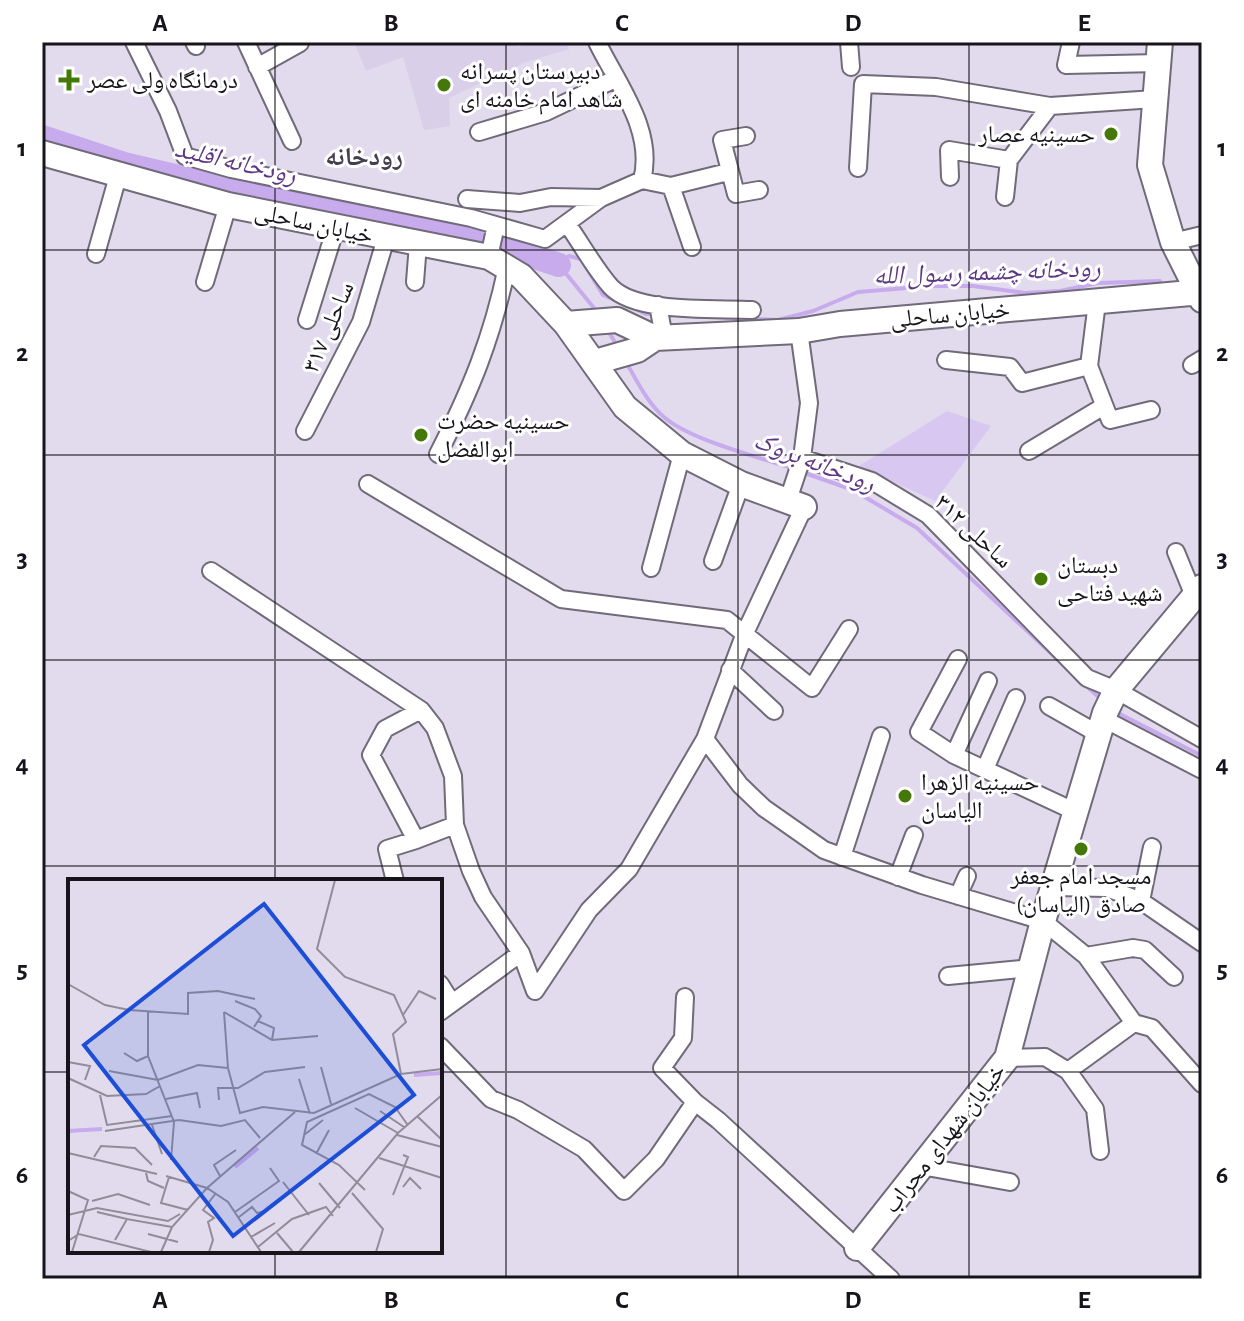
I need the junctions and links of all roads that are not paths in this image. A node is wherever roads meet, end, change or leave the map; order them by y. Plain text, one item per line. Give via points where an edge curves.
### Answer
1 (134, 42) edge
2 (246, 42) edge
3 (597, 42) edge
4 (849, 42) edge
5 (1071, 42) edge
6 (300, 43) edge
7 (1160, 52) edge
8 (257, 67) junction
9 (851, 67) dead end
10 (615, 79) junction
11 (1155, 99) junction
12 (1050, 106) junction
13 (479, 132) dead end
14 (746, 136) dead end
15 (292, 141) dead end
16 (42, 153) edge
17 (1009, 160) junction
18 (858, 168) dead end
19 (728, 172) junction
20 (118, 176) junction
21 (950, 177) dead end
22 (642, 180) junction
23 (671, 186) junction
24 (759, 190) dead end
25 (1005, 197) dead end
26 (601, 198) junction
27 (467, 199) dead end
28 (228, 205) junction
29 (568, 225) junction
30 (336, 227) junction
31 (496, 228) junction
32 (1202, 235) edge
33 (386, 238) junction
34 (1173, 242) junction
35 (418, 244) junction
36 (692, 247) dead end
37 (96, 254) dead end
38 (496, 257) junction
39 (205, 282) dead end
40 (415, 282) dead end
41 (1200, 295) edge
42 (1097, 302) junction
43 (658, 305) junction
44 (752, 310) dead end
45 (307, 320) dead end
46 (576, 324) junction
47 (799, 331) junction
48 (660, 337) junction
49 (611, 357) junction
50 (946, 360) dead end
51 (1089, 366) junction
52 (1104, 406) junction
53 (1151, 410) dead end
54 (305, 431) dead end
55 (1029, 451) dead end
56 (438, 454) dead end
57 (682, 454) junction
58 (802, 458) junction
59 (368, 484) dead end
60 (741, 484) junction
61 (796, 503) junction
62 (1176, 552) dead end
63 (713, 561) dead end
64 (651, 568) dead end
65 (211, 571) dead end
66 (1198, 592) edge
67 (849, 629) dead end
68 (745, 633) junction
69 (958, 659) dead end
70 (730, 670) junction
71 (988, 681) dead end
72 (1016, 698) dead end
73 (1049, 706) dead end
74 (421, 710) junction
75 (774, 711) dead end
76 (1108, 711) junction
77 (881, 736) dead end
78 (705, 739) junction
79 (1202, 739) edge
80 (954, 755) junction
81 (985, 769) junction
82 (1202, 770) edge
83 (1076, 812) junction
84 (455, 825) junction
85 (914, 835) dead end
86 (416, 840) junction
87 (1152, 847) dead end
88 (842, 857) junction
89 (967, 876) dead end
90 (898, 877) junction
91 (394, 879) edge
92 (1053, 887) junction
93 (958, 896) junction
94 (1141, 901) junction
95 (1043, 921) junction
96 (1202, 943) edge
97 (521, 953) junction
98 (1086, 956) junction
99 (1031, 968) junction
100 (948, 976) dead end
101 (1174, 977) dead end
102 (685, 997) dead end
103 (446, 1007) edge
104 (1134, 1023) junction
105 (442, 1048) edge
106 (1007, 1058) junction
107 (1068, 1071) junction
108 (1202, 1084) edge
109 (695, 1102) junction
110 (1100, 1151) dead end
111 (921, 1166) junction
112 (1010, 1182) dead end
113 (857, 1248) junction
114 (891, 1279) edge

1 - 31 street, خیابان ساحلی via 185,156
2 - 8 street
3 - 10 street
4 - 9 street
5 - 7 street via 1066,65
6 - 8 street
7 - 11 street
8 - 15 street
10 - 13 street via 546,112
10 - 22 street via 640,125 647,162
11 - 12 street
11 - 34 street via 1150,165
12 - 17 street
12 - 18 street via 936,87 863,84
14 - 19 street via 722,140
16 - 20 street, خیابان ساحلی
17 - 21 street via 949,150
17 - 25 street
19 - 23 street
19 - 24 street via 736,194
20 - 28 street, خیابان ساحلی
20 - 37 street
22 - 23 street
22 - 26 street
23 - 36 street
26 - 27 street via 551,197 520,203
26 - 29 street
28 - 30 street, خیابان ساحلی
28 - 39 street
29 - 31 street, خیابان ساحلی via 545,239
29 - 43 street via 612,288
30 - 33 street, خیابان ساحلی
30 - 45 street
31 - 38 street
32 - 34 street
33 - 35 street, خیابان ساحلی
33 - 54 street, ساحلی ۳۱۷ via 361,322
34 - 41 street
35 - 38 street, خیابان ساحلی
35 - 40 street
38 - 46 street
38 - 56 street via 495,321 467,399
41 - 42 street, خیابان ساحلی
42 - 47 street, خیابان ساحلی
42 - 51 street
43 - 44 street
43 - 48 street
46 - 48 street, خیابان ساحلی via 617,320
46 - 49 street
47 - 48 street, خیابان ساحلی
47 - 58 street via 809,403
48 - 49 street, خیابان ساحلی
49 - 57 street via 625,407
50 - 51 street via 1010,367 1022,383
51 - 52 street
52 - 53 street via 1110,420
52 - 55 street
57 - 60 street
57 - 64 street
58 - 61 street
58 - 76 street, ساحلی ۳۱۲ via 872,481 928,515 1087,678
59 - 68 street via 561,599 727,620
60 - 61 street
60 - 63 street
61 - 68 street
62 - 66 street
65 - 74 street
66 - 76 street, خیابان شهدای محراب
67 - 68 street via 812,688
68 - 70 street
69 - 80 street via 919,732
70 - 75 street
70 - 78 street
71 - 80 street
72 - 81 street
73 - 76 street
74 - 84 street via 435,728 453,776
74 - 86 street via 385,729 371,755
76 - 79 street
76 - 82 street
76 - 83 street, خیابان شهدای محراب
77 - 88 street
78 - 88 street via 764,808
78 - 97 street via 629,869 589,910 535,991
80 - 81 street
81 - 83 street
83 - 92 street, خیابان شهدای محراب
84 - 86 street
84 - 97 street via 483,897
85 - 90 street
86 - 91 street via 387,849
87 - 94 street
88 - 90 street
89 - 93 street
90 - 93 street
92 - 94 street via 1107,888
92 - 95 street, خیابان شهدای محراب
93 - 95 street
94 - 96 street
95 - 98 street
95 - 99 street, خیابان شهدای محراب
97 - 103 street
98 - 101 street via 1145,950
98 - 104 street
99 - 100 street
99 - 106 street, خیابان شهدای محراب
102 - 109 street via 683,1038 662,1068
104 - 107 street
104 - 108 street via 1152,1028
105 - 109 street via 491,1099 584,1149 624,1191 656,1159
106 - 107 street via 1045,1057
106 - 111 street, خیابان شهدای محراب
107 - 110 street via 1095,1109
109 - 113 street
111 - 112 street
111 - 113 street, خیابان شهدای محراب
113 - 114 street

